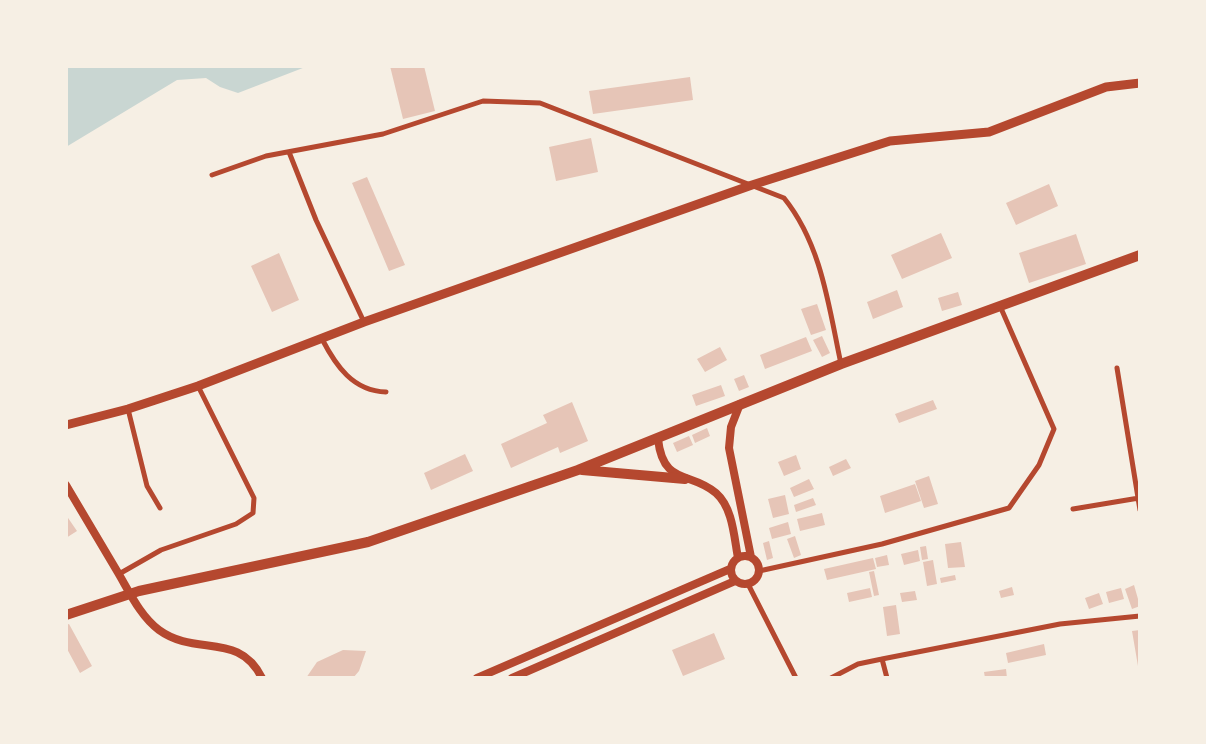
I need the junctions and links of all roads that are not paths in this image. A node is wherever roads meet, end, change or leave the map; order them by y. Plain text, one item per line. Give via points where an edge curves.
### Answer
1 (1140, 83) edge
2 (289, 152) junction
3 (212, 175) dead end
4 (752, 186) junction
5 (1140, 255) edge
6 (1000, 306) junction
7 (364, 322) junction
8 (322, 339) junction
9 (841, 364) junction
10 (1116, 368) dead end
11 (198, 386) junction
12 (386, 392) dead end
13 (740, 404) junction
14 (128, 409) junction
15 (66, 425) edge
16 (658, 439) junction
17 (578, 470) junction
18 (685, 479) junction
19 (68, 490) edge
20 (1139, 498) edge
21 (160, 508) dead end
22 (1073, 509) dead end
23 (1140, 510) edge
24 (751, 557) junction
25 (738, 558) junction
26 (730, 569) junction
27 (759, 572) junction
28 (119, 574) junction
29 (735, 581) junction
30 (748, 584) junction
31 (130, 593) junction
32 (640, 607) junction
33 (66, 615) edge
34 (1140, 616) edge
35 (646, 619) junction
36 (549, 646) junction
37 (555, 659) junction
38 (882, 659) junction
39 (262, 678) edge
40 (477, 678) edge
41 (512, 678) edge
42 (796, 678) edge
43 (831, 678) edge
44 (887, 678) edge

1 - 4 main road via 1106,87 989,132 890,141
2 - 3 street via 266,156
2 - 4 street via 383,134 483,101 540,103
2 - 7 street via 316,220
4 - 7 main road
4 - 9 street via 784,198 809,240 821,272
5 - 6 main road
6 - 9 main road
6 - 27 street via 1054,429 1039,465 1009,508 882,544
7 - 8 main road
8 - 11 main road
8 - 12 street via 336,365 351,378 371,391
9 - 13 main road
10 - 20 street
11 - 14 main road
11 - 28 street via 254,498 253,513 236,524 161,550
13 - 16 main road
13 - 24 street via 731,427 729,448
14 - 15 main road
14 - 21 street via 147,486
16 - 17 main road
16 - 18 street via 663,460
17 - 18 main road
17 - 31 main road via 368,542
18 - 25 street via 707,486 726,506
19 - 28 street
20 - 22 street
20 - 23 street
24 - 25 street
24 - 27 street
25 - 26 street
26 - 29 street
26 - 32 street
27 - 30 street via 754,582
28 - 31 street
29 - 30 street
29 - 35 street
30 - 42 street
31 - 33 main road
31 - 39 street via 159,630 182,642 236,650 254,663
32 - 35 street
32 - 36 street
34 - 38 street via 1060,624
35 - 37 street
36 - 37 street
36 - 40 street
37 - 41 street
38 - 43 street via 858,664
38 - 44 street

